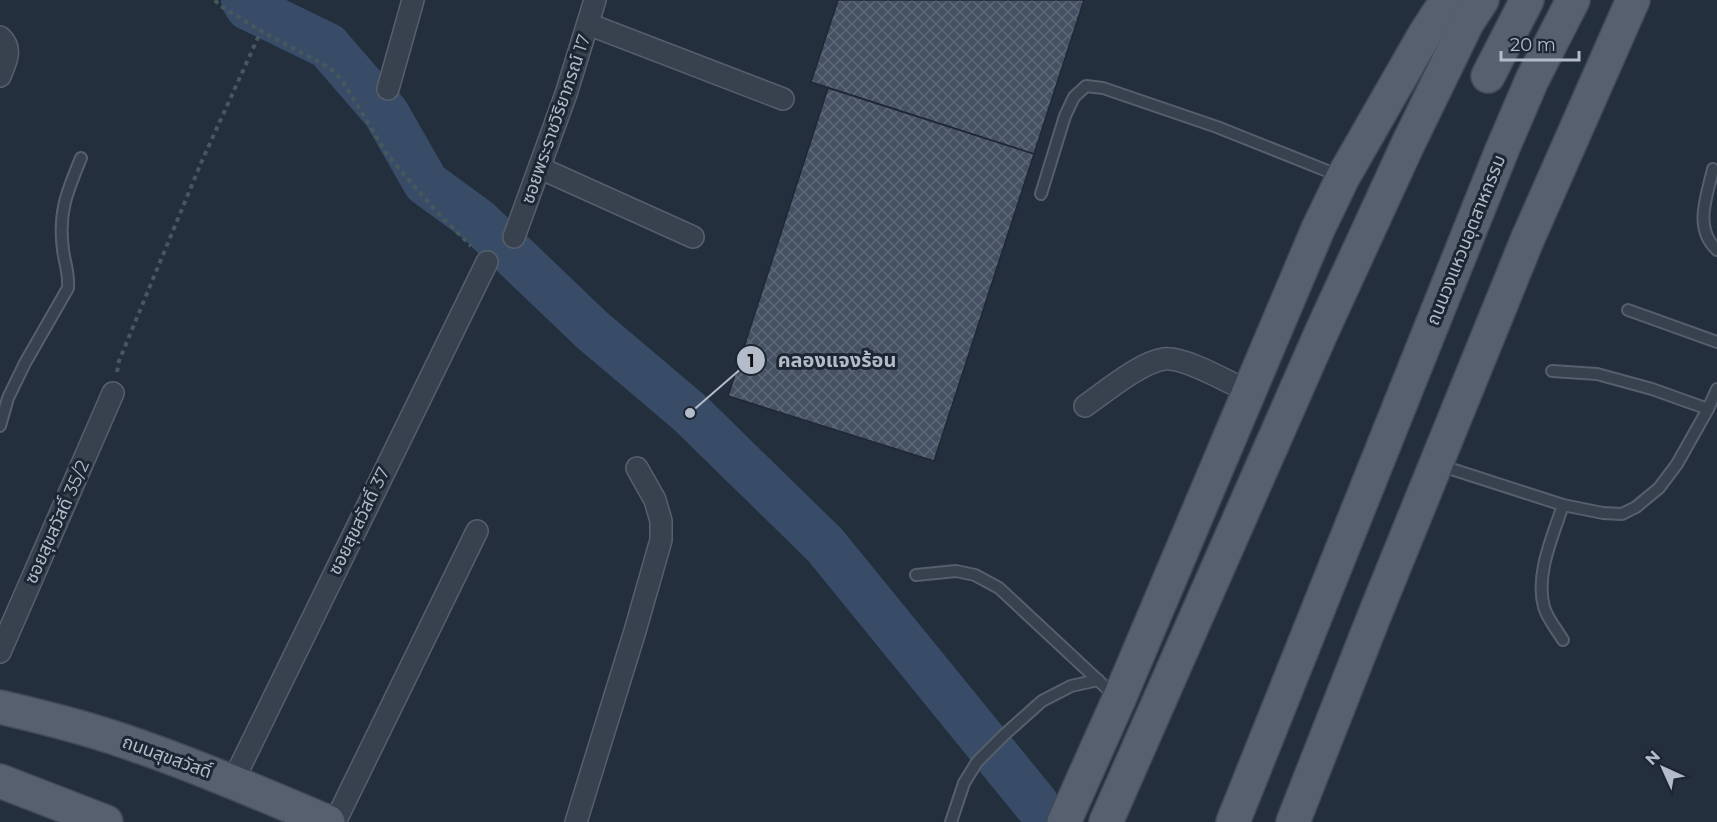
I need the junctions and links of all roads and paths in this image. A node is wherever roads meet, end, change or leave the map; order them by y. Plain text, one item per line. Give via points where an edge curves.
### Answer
1 (215, 0) edge
2 (413, 0) edge
3 (595, 0) edge
4 (1448, 0) edge
5 (1482, 0) edge
6 (1527, 0) edge
7 (1573, 0) edge
8 (1633, 0) edge
9 (588, 24) junction
10 (261, 31) junction
11 (0, 37) edge
12 (0, 76) edge
13 (1488, 76) dead end
14 (387, 89) dead end
15 (783, 99) dead end
16 (81, 158) dead end
17 (540, 168) junction
18 (1713, 169) dead end
19 (1343, 177) junction
20 (1041, 194) dead end
21 (514, 237) dead end
22 (693, 237) dead end
23 (1717, 250) edge
24 (487, 262) joint
25 (1628, 310) dead end
26 (1717, 342) edge
27 (1552, 371) dead end
28 (1717, 389) edge
29 (1249, 392) junction
30 (113, 393) joint
31 (1085, 406) dead end
32 (1708, 409) junction
33 (0, 426) edge
34 (1436, 464) junction
35 (637, 468) dead end
36 (1563, 505) junction
37 (477, 531) dead end
38 (916, 575) dead end
39 (1563, 640) dead end
40 (0, 652) edge
41 (1109, 689) junction
42 (0, 707) edge
43 (0, 781) edge
44 (233, 781) junction
45 (1070, 814) edge
46 (106, 822) edge
47 (328, 822) edge
48 (335, 822) edge
49 (576, 822) edge
50 (951, 822) edge
51 (1106, 822) edge
52 (1233, 822) edge
53 (1293, 822) edge

1 - 10 path
2 - 14 street
3 - 9 street, ซอยพระราชวิริยาภรณ์ 17
4 - 19 main road
5 - 51 main road via 1408,144 1322,331
6 - 13 main road
7 - 52 main road, ถนนวงแหวนอุตสาหกรรม via 1502,150
8 - 34 main road via 1528,238
9 - 15 street
9 - 17 street, ซอยพระราชวิริยาภรณ์ 17
10 - 24 path via 330,68 342,80 388,156
10 - 30 path via 123,350
11 - 12 street via 8,48
16 - 33 lane via 65,196 62,219 68,288 8,398
17 - 21 street, ซอยพระราชวิริยาภรณ์ 17
17 - 22 street
18 - 23 lane via 1703,228 1708,242
19 - 20 lane via 1217,127 1103,88 1086,86 1074,97 1065,116
19 - 29 main road
24 - 44 street, ซอยสุขสวัสดิ์ 37
25 - 26 lane
27 - 32 lane via 1597,374
28 - 32 lane
29 - 31 street via 1189,364 1166,358 1147,364
29 - 41 main road
30 - 40 street, ซอยสุขสวัสดิ์ 35/2
32 - 36 lane via 1677,464 1659,488 1636,507 1622,514
34 - 36 lane
34 - 53 main road
35 - 49 street via 655,500 661,540
36 - 39 lane via 1541,586 1544,609
37 - 48 street
38 - 41 lane via 956,571 975,575 999,588
41 - 45 main road
41 - 50 lane via 1071,686 1042,700 977,762 964,783
42 - 44 main road, ถนนสุขสวัสดิ์ via 140,746
43 - 46 main road
44 - 47 main road, ถนนสุขสวัสดิ์

